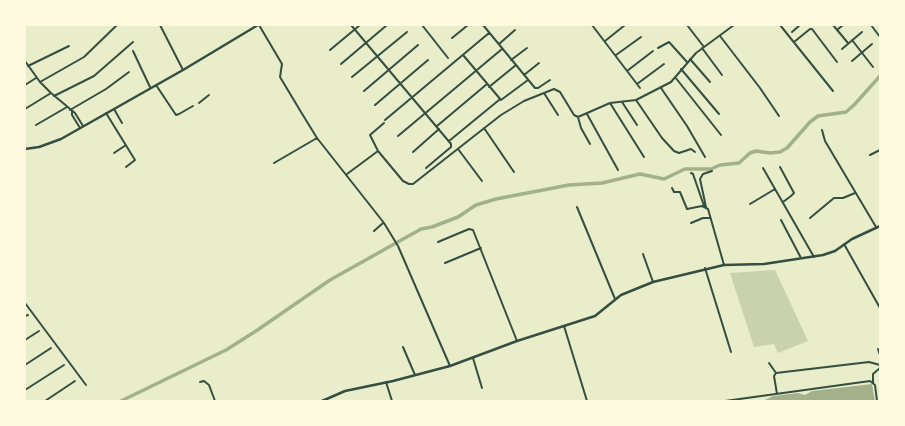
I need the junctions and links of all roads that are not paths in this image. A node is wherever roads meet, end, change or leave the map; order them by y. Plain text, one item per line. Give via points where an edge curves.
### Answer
1 (117, 25) edge
2 (160, 25) edge
3 (258, 25) edge
4 (351, 25) edge
5 (360, 25) edge
6 (386, 25) edge
7 (422, 25) edge
8 (468, 25) edge
9 (483, 25) edge
10 (489, 25) edge
11 (597, 25) edge
12 (626, 25) edge
13 (687, 25) edge
14 (734, 25) edge
15 (780, 25) edge
16 (800, 25) edge
17 (833, 25) edge
18 (843, 25) edge
19 (871, 25) edge
20 (593, 26) edge
21 (485, 28) junction
22 (355, 29) junction
23 (515, 30) dead end
24 (837, 30) junction
25 (407, 32) dead end
26 (792, 32) dead end
27 (862, 32) dead end
28 (489, 33) junction
29 (720, 36) junction
30 (641, 37) dead end
31 (880, 37) edge
32 (452, 38) dead end
33 (852, 40) junction
34 (605, 41) junction
35 (133, 42) dead end
36 (367, 42) junction
37 (794, 42) junction
38 (848, 43) junction
39 (498, 44) junction
40 (872, 44) dead end
41 (418, 45) dead end
42 (69, 46) dead end
43 (527, 48) dead end
44 (658, 48) dead end
45 (703, 48) junction
46 (502, 49) junction
47 (842, 49) dead end
48 (330, 50) dead end
49 (653, 50) dead end
50 (132, 51) dead end
51 (862, 53) junction
52 (463, 55) junction
53 (616, 55) junction
54 (378, 56) junction
55 (448, 58) dead end
56 (690, 59) junction
57 (428, 60) dead end
58 (511, 60) junction
59 (852, 61) dead end
60 (25, 62) edge
61 (688, 62) junction
62 (837, 62) dead end
63 (538, 63) dead end
64 (340, 64) dead end
65 (664, 64) dead end
66 (516, 65) junction
67 (28, 66) junction
68 (873, 67) dead end
69 (183, 70) junction
70 (390, 70) junction
71 (476, 70) junction
72 (681, 70) junction
73 (627, 71) junction
74 (129, 72) dead end
75 (524, 75) junction
76 (722, 75) dead end
77 (352, 77) dead end
78 (675, 77) junction
79 (36, 78) junction
80 (528, 80) junction
81 (550, 80) dead end
82 (40, 82) junction
83 (710, 82) dead end
84 (401, 83) junction
85 (487, 84) junction
86 (637, 84) junction
87 (25, 85) edge
88 (156, 85) junction
89 (490, 87) junction
90 (150, 88) junction
91 (640, 88) dead end
92 (661, 88) junction
93 (364, 91) dead end
94 (833, 91) dead end
95 (544, 92) junction
96 (51, 94) junction
97 (54, 96) junction
98 (209, 96) dead end
99 (412, 97) junction
100 (499, 99) junction
101 (636, 100) junction
102 (622, 102) junction
103 (198, 103) dead end
104 (610, 103) junction
105 (375, 105) dead end
106 (193, 106) dead end
107 (25, 108) edge
108 (67, 108) junction
109 (114, 109) junction
110 (71, 111) junction
111 (106, 113) junction
112 (426, 113) junction
113 (587, 114) junction
114 (719, 114) dead end
115 (558, 115) dead end
116 (779, 116) dead end
117 (578, 117) junction
118 (385, 120) dead end
119 (122, 123) dead end
120 (384, 123) dead end
121 (36, 125) dead end
122 (637, 125) dead end
123 (83, 126) junction
124 (437, 126) junction
125 (80, 128) junction
126 (484, 128) junction
127 (439, 129) junction
128 (822, 130) dead end
129 (721, 135) dead end
130 (398, 136) dead end
131 (317, 138) junction
132 (449, 141) junction
133 (590, 144) dead end
134 (126, 145) junction
135 (25, 149) edge
136 (458, 149) junction
137 (880, 150) edge
138 (378, 151) junction
139 (412, 152) dead end
140 (695, 152) dead end
141 (114, 153) dead end
142 (870, 156) dead end
143 (644, 157) dead end
144 (705, 157) dead end
145 (274, 163) dead end
146 (126, 167) dead end
147 (780, 167) dead end
148 (426, 168) dead end
149 (763, 168) dead end
150 (618, 170) dead end
151 (514, 172) dead end
152 (712, 172) dead end
153 (691, 173) dead end
154 (347, 174) junction
155 (482, 181) dead end
156 (672, 188) dead end
157 (775, 189) junction
158 (855, 193) junction
159 (783, 202) junction
160 (750, 204) dead end
161 (577, 207) dead end
162 (705, 207) junction
163 (711, 218) junction
164 (810, 218) dead end
165 (781, 220) dead end
166 (384, 223) junction
167 (690, 223) dead end
168 (880, 226) edge
169 (876, 227) junction
170 (374, 231) dead end
171 (438, 242) dead end
172 (844, 244) junction
173 (481, 248) junction
174 (643, 254) dead end
175 (814, 257) junction
176 (801, 259) junction
177 (445, 263) dead end
178 (724, 265) junction
179 (705, 268) junction
180 (653, 282) junction
181 (615, 299) junction
182 (25, 303) edge
183 (880, 308) edge
184 (564, 326) junction
185 (39, 331) dead end
186 (25, 340) edge
187 (516, 341) junction
188 (403, 347) dead end
189 (51, 348) dead end
190 (878, 349) dead end
191 (731, 352) dead end
192 (880, 355) edge
193 (473, 358) junction
194 (769, 363) dead end
195 (25, 365) edge
196 (64, 365) dead end
197 (450, 366) junction
198 (880, 367) edge
199 (776, 373) junction
200 (415, 375) junction
201 (75, 381) dead end
202 (200, 382) dead end
203 (386, 382) junction
204 (873, 383) junction
205 (86, 384) dead end
206 (482, 388) dead end
207 (25, 390) edge
208 (777, 394) junction
209 (46, 401) edge
210 (215, 401) edge
211 (322, 401) edge
212 (392, 401) edge
213 (587, 401) edge
214 (725, 401) edge
215 (877, 401) edge

1 - 82 street via 84,57
2 - 69 street
3 - 69 street
3 - 131 street via 282,64 280,77
4 - 22 street
5 - 22 street
6 - 36 street
7 - 55 street
8 - 32 street
9 - 21 street
10 - 21 street
11 - 20 street
12 - 34 street
13 - 45 street
14 - 29 street
15 - 37 street
16 - 26 street
17 - 24 street
18 - 24 street
19 - 31 street
20 - 34 street
21 - 28 street
22 - 36 street
22 - 48 street
23 - 39 street
24 - 38 street
25 - 54 street
27 - 33 street
28 - 39 street
28 - 52 street
29 - 45 street
29 - 116 street
30 - 53 street
33 - 38 street
33 - 51 street
34 - 53 street
35 - 97 street via 94,76
36 - 54 street
36 - 64 street
37 - 62 street via 811,29
37 - 94 street
38 - 47 street
39 - 46 street
40 - 51 street
41 - 70 street
42 - 67 street
43 - 58 street
44 - 61 street via 669,42
45 - 56 street
45 - 76 street
46 - 58 street
46 - 71 street
49 - 73 street
50 - 90 street
51 - 59 street
51 - 68 street
52 - 71 street
52 - 99 street
53 - 73 street
54 - 70 street
54 - 77 street
56 - 61 street
56 - 83 street
57 - 84 street
58 - 66 street
60 - 67 street
61 - 72 street
63 - 75 street
65 - 86 street
66 - 75 street
66 - 89 street
67 - 79 street
69 - 88 street
70 - 84 street
70 - 93 street
71 - 85 street
71 - 112 street
72 - 78 street
72 - 114 street
73 - 86 street
74 - 110 street
75 - 80 street
78 - 92 street
78 - 129 street
79 - 82 street
79 - 87 street
80 - 81 street via 536,88
80 - 100 street via 504,99
82 - 96 street
84 - 99 street
84 - 105 street
85 - 89 street
85 - 124 street
86 - 91 street
88 - 90 street
88 - 106 street via 176,115
89 - 100 street
90 - 109 street
92 - 101 street
92 - 144 street
95 - 115 street
95 - 117 street via 557,90
95 - 126 street via 518,104
96 - 97 street
96 - 107 street
97 - 108 street
98 - 103 street
99 - 112 street
99 - 118 street
100 - 132 street
101 - 102 street
101 - 140 street via 674,151 679,153 691,149
102 - 104 street
102 - 122 street
104 - 113 street
104 - 143 street
108 - 110 street
108 - 121 street
109 - 111 street
109 - 119 street
110 - 123 street
110 - 125 street
111 - 123 street
111 - 134 street
112 - 124 street
112 - 130 street
113 - 117 street
113 - 150 street
117 - 133 street
120 - 138 street via 370,135
123 - 125 street
124 - 127 street
125 - 135 street via 48,144
126 - 136 street
126 - 151 street
127 - 132 street
127 - 139 street
128 - 158 street via 825,141
131 - 145 street
131 - 154 street
132 - 148 street via 451,147
134 - 141 street
134 - 146 street via 136,160
136 - 138 street via 411,184 403,181
136 - 155 street
137 - 142 street
138 - 154 street
147 - 159 street via 794,193
149 - 157 street
152 - 162 street via 703,174 700,179
153 - 162 street
154 - 166 street
156 - 162 street via 674,192 680,192 687,209
157 - 159 street
157 - 160 street
158 - 164 street via 843,198 834,198
158 - 169 street
159 - 175 street
161 - 181 street
162 - 163 street
163 - 167 street
163 - 178 street
165 - 176 street
166 - 170 street
166 - 197 street via 398,246
168 - 169 street
169 - 172 street
171 - 173 street via 471,229
172 - 175 street via 835,251
172 - 183 street
173 - 177 street
173 - 187 street
174 - 180 street
175 - 176 street
176 - 178 street via 764,264
178 - 179 street
179 - 180 street
179 - 191 street
180 - 181 street
181 - 184 street via 601,313
182 - 205 street
184 - 187 street
184 - 213 street
185 - 186 street
187 - 193 street
188 - 200 street
189 - 195 street
190 - 192 street
193 - 197 street
193 - 206 street
194 - 199 street
196 - 207 street
197 - 200 street
198 - 199 street via 869,362
198 - 204 street via 873,374
199 - 208 street via 774,376
200 - 203 street
201 - 209 street
202 - 210 street via 208,383
203 - 211 street via 345,391
203 - 212 street
204 - 208 street via 849,383
204 - 215 street
208 - 214 street

